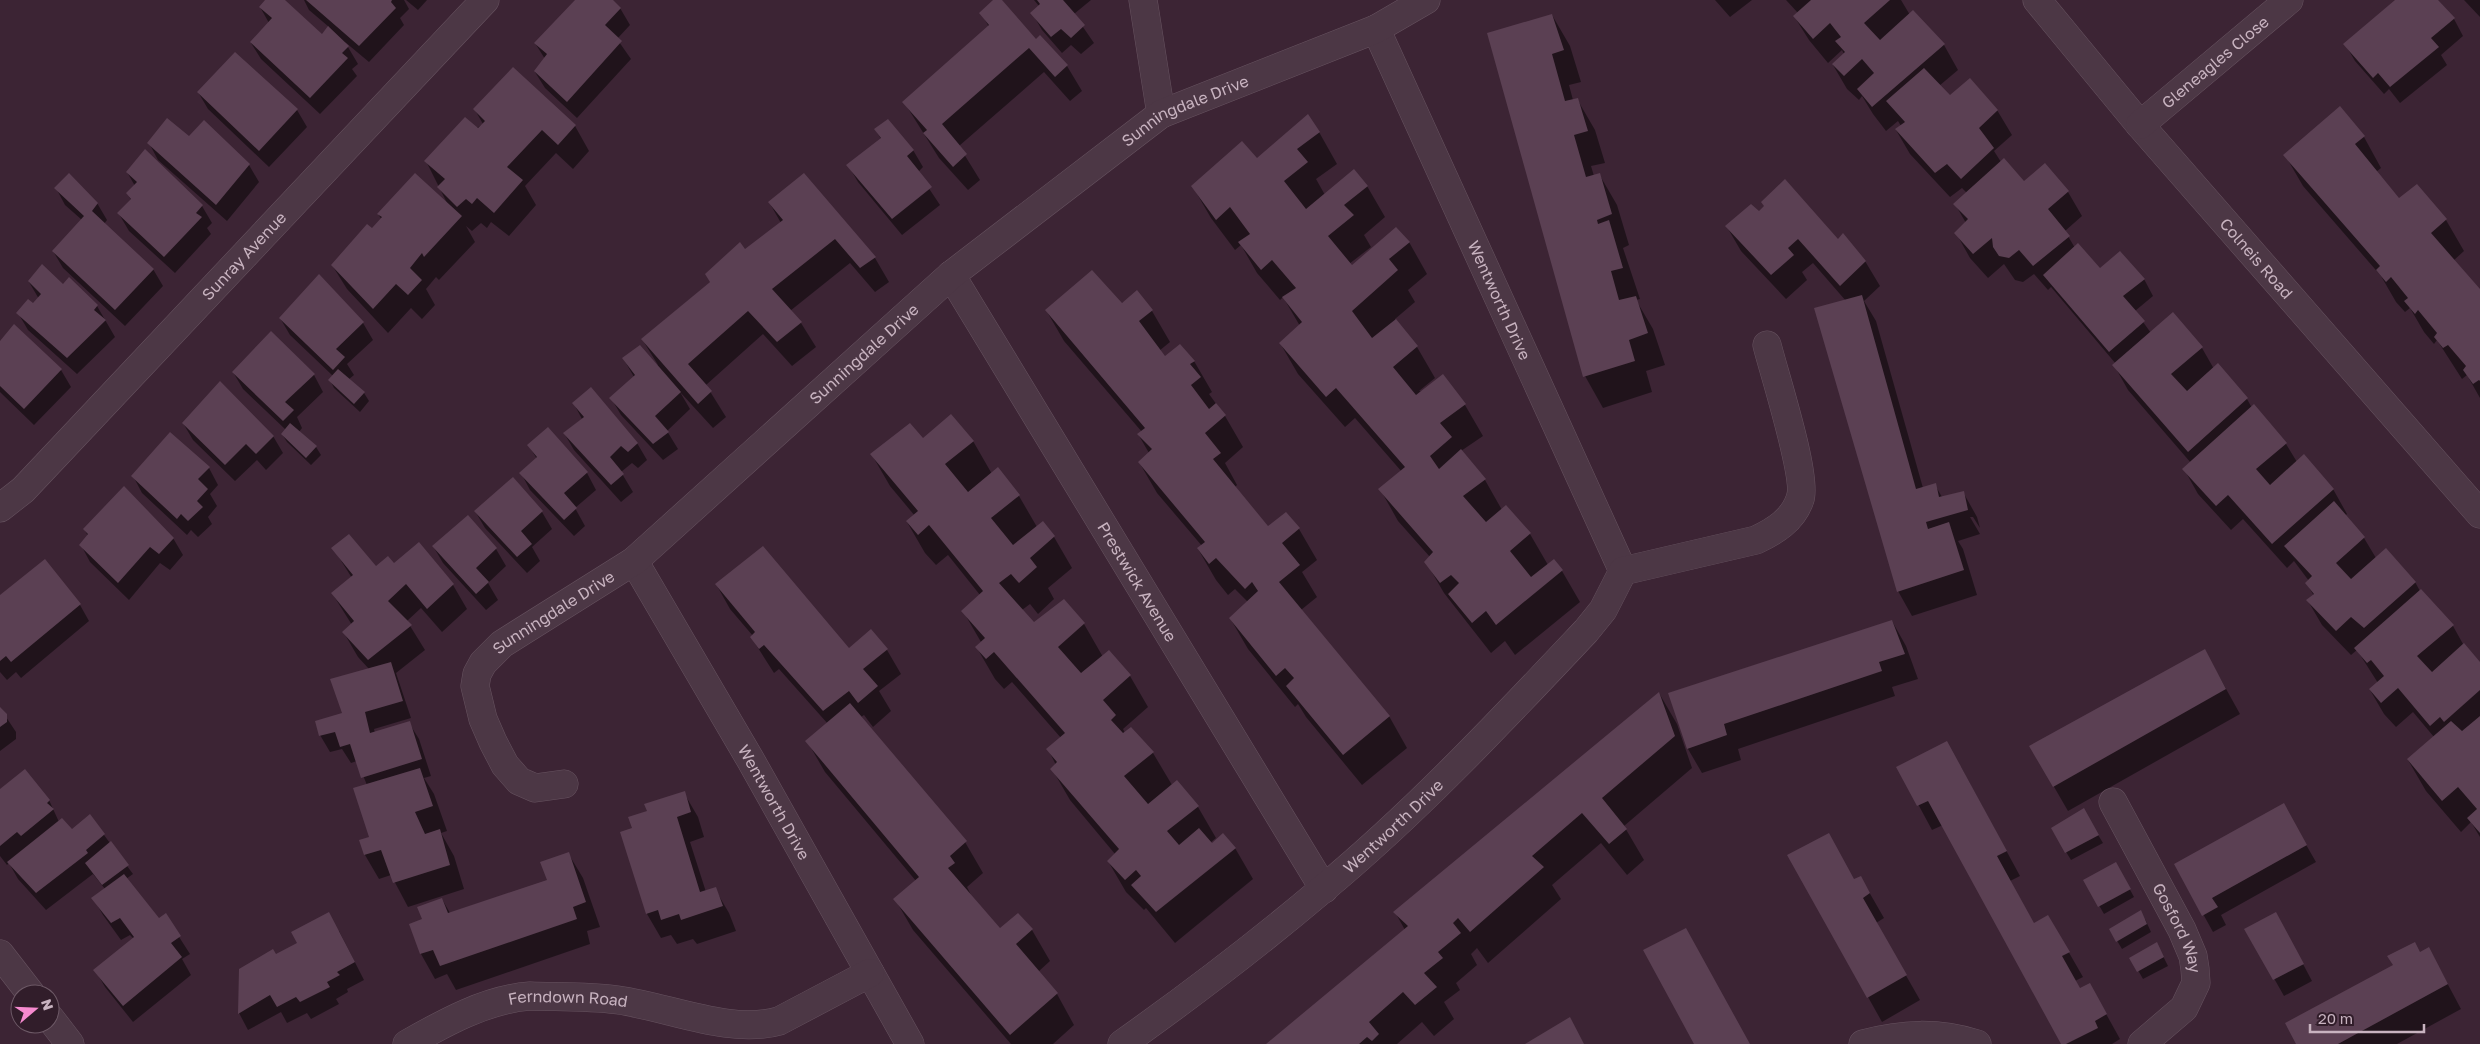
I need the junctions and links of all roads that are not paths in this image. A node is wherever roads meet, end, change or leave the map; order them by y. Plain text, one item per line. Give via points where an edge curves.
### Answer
1 (485, 0) edge
2 (1143, 0) edge
3 (1426, 0) edge
4 (2037, 0) edge
5 (2288, 0) edge
6 (1376, 28) junction
7 (1161, 114) junction
8 (2140, 125) junction
9 (951, 275) junction
10 (1767, 345) dead end
11 (0, 508) edge
12 (2480, 514) edge
13 (634, 561) junction
14 (1624, 570) junction
15 (564, 784) dead end
16 (2113, 802) dead end
17 (1324, 889) junction
18 (0, 954) edge
19 (870, 973) junction
20 (23, 984) edge
21 (60, 1031) edge
22 (737, 1035) edge
23 (70, 1044) edge
24 (407, 1044) edge
25 (910, 1044) edge
26 (1122, 1044) edge
27 (1863, 1044) edge
28 (1977, 1044) edge
29 (2142, 1044) edge

1 - 11 street, Sunray Avenue via 23,490
2 - 7 street
3 - 6 street, Sunningdale Drive
4 - 8 street, Colneis Road
5 - 8 street, Gleneagles Close
6 - 7 street, Sunningdale Drive
6 - 14 street, Wentworth Drive
7 - 9 street, Sunningdale Drive
8 - 12 street, Colneis Road
9 - 13 street, Sunningdale Drive
9 - 17 street, Prestwick Avenue
10 - 14 street via 1802,475 1801,498 1792,515 1776,530 1756,540
13 - 15 street, Sunningdale Drive via 502,644 477,674 477,700 505,765 519,781 535,788
13 - 19 street, Wentworth Drive
14 - 17 street, Wentworth Drive via 1603,610 1586,631 1422,799
16 - 29 street, Gosford Way via 2182,930 2195,970 2196,983 2184,1008
17 - 26 street, Wentworth Drive via 1193,994
18 - 20 street
19 - 22 street, Ferndown Road via 779,1021
19 - 25 street, Wentworth Drive
21 - 23 street
22 - 24 street, Ferndown Road via 617,1000 518,996 475,1011
27 - 28 street via 1938,1034

